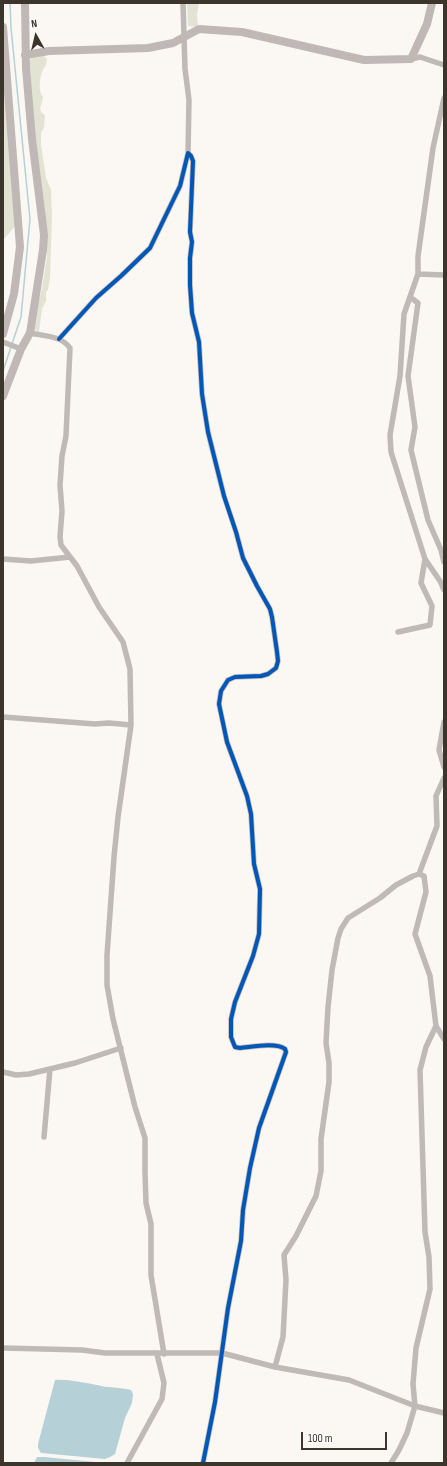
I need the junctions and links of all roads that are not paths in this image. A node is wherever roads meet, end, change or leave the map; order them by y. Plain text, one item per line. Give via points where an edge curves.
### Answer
1 (25, 3) edge
2 (183, 3) edge
3 (432, 3) edge
4 (3, 27) edge
5 (184, 37) junction
6 (25, 55) junction
7 (411, 59) junction
8 (444, 65) edge
9 (444, 98) edge
10 (188, 153) junction
11 (418, 274) junction
12 (444, 275) edge
13 (410, 297) junction
14 (3, 334) edge
15 (30, 334) junction
16 (59, 339) junction
17 (3, 342) edge
18 (22, 349) junction
19 (3, 396) edge
20 (70, 557) junction
21 (3, 559) edge
22 (425, 559) junction
23 (444, 562) edge
24 (444, 590) edge
25 (398, 632) dead end
26 (3, 717) edge
27 (444, 722) edge
28 (131, 725) junction
29 (444, 767) edge
30 (444, 778) edge
31 (420, 874) junction
32 (436, 1026) junction
33 (444, 1039) edge
34 (121, 1048) junction
35 (50, 1069) junction
36 (3, 1072) edge
37 (44, 1137) dead end
38 (3, 1348) edge
39 (222, 1353) junction
40 (157, 1354) junction
41 (164, 1354) junction
42 (275, 1367) junction
43 (415, 1406) junction
44 (444, 1413) edge
45 (127, 1463) edge
46 (203, 1463) edge
47 (390, 1463) edge

1 - 6 main road
2 - 5 street
3 - 7 main road via 427,24
4 - 14 main road via 20,246 14,294
5 - 6 main road via 173,43 148,48 50,51
5 - 7 main road via 199,29 242,32 364,60
5 - 10 street via 185,69 190,100
6 - 15 main road via 44,235
7 - 8 street via 420,57
9 - 11 street via 433,148 418,256
10 - 16 street via 180,186 150,248 96,298
10 - 39 street via 193,162 190,299 199,342 199,367 206,421 240,550 271,613 278,661 276,668 268,674 228,680 221,691 219,704 227,742 251,814 254,864 260,889 259,934 235,1002 231,1019 231,1037 235,1047 276,1046 283,1047 286,1052 259,1128 253,1154
11 - 12 street
11 - 13 street
13 - 22 street via 404,314 400,376 390,435 391,452
13 - 23 street via 418,303 408,376 415,427 411,450 428,520
15 - 16 street
15 - 18 main road
16 - 20 street via 66,342 70,348 66,436 60,485 60,537 61,545
17 - 18 street
18 - 19 main road
20 - 21 street via 31,561
20 - 28 street via 123,642 130,668
22 - 24 street
22 - 25 street via 421,583 432,606 430,625
26 - 28 street
27 - 29 street via 439,750
28 - 34 street via 118,817 107,956 107,985
30 - 31 street via 436,796 437,826
31 - 32 street via 424,876 426,892 415,934 430,976
31 - 42 street via 396,885 348,918 338,938 328,1007 326,1043 330,1063 321,1139 321,1171 316,1196 284,1255 286,1280 283,1337
32 - 33 street
32 - 43 street via 426,1047 420,1070 425,1232 430,1289 416,1348
34 - 35 street
34 - 41 street via 135,1107 146,1138 145,1180 146,1203 151,1224 151,1275
35 - 36 street via 16,1075
35 - 37 street
38 - 40 street
39 - 41 street
39 - 42 street
39 - 46 street
40 - 41 street
40 - 45 street via 164,1383 162,1400
42 - 43 street via 349,1380
43 - 44 street
43 - 47 street via 407,1433

